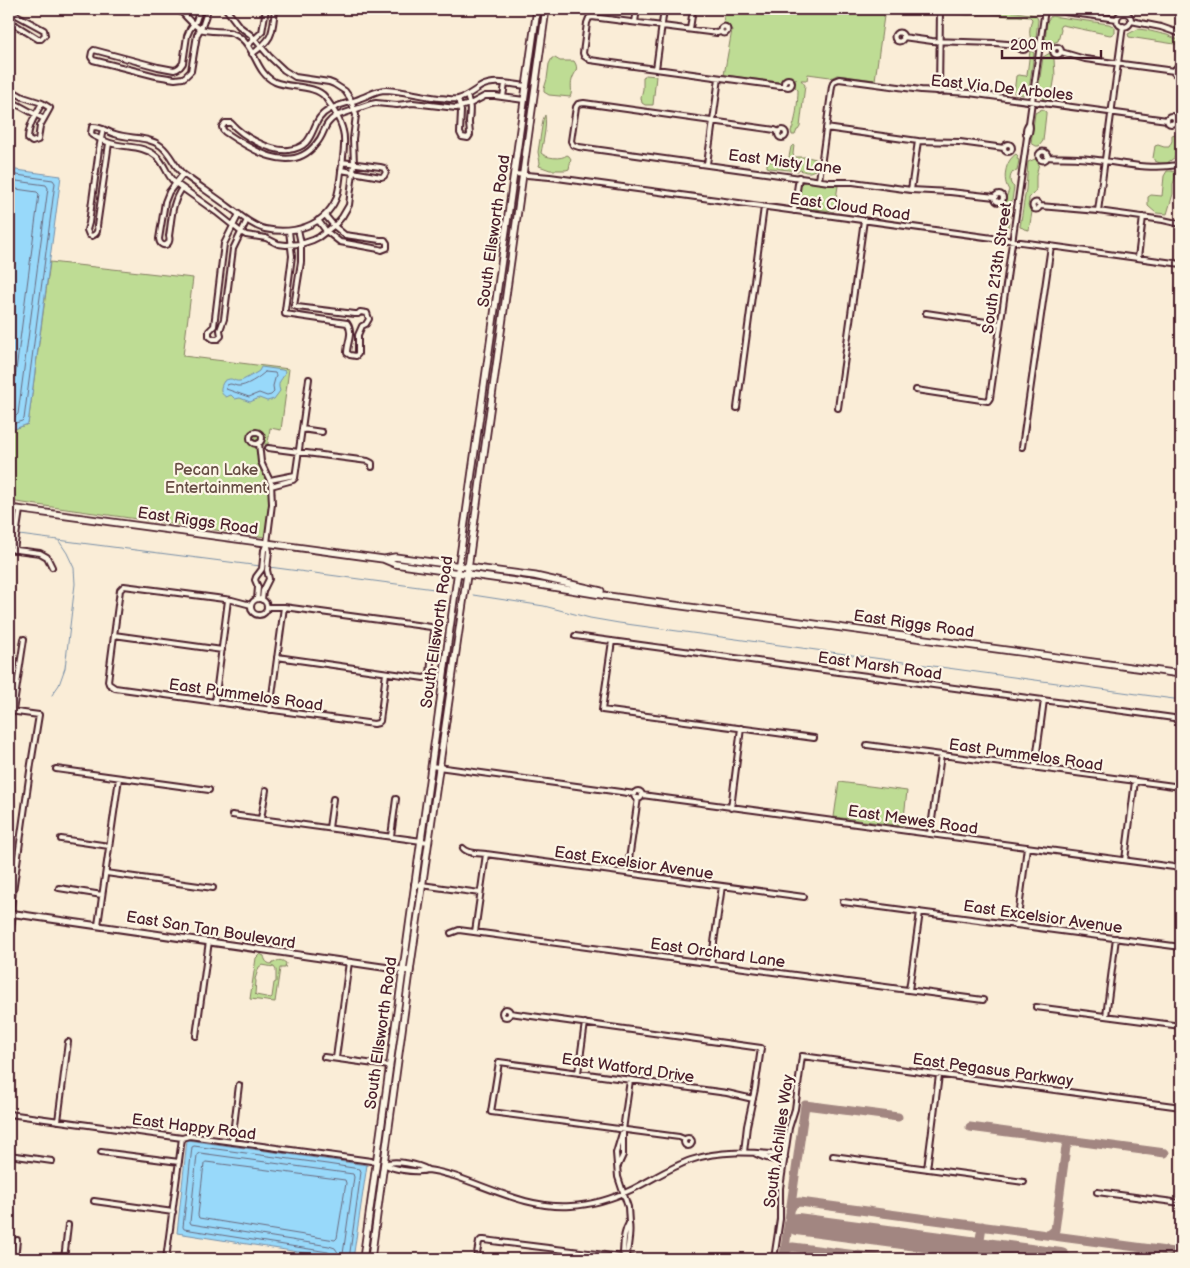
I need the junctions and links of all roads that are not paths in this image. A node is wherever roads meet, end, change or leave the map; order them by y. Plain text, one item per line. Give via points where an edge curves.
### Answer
1 (178, 9) edge
2 (200, 9) edge
3 (208, 9) edge
4 (226, 9) edge
5 (266, 9) edge
6 (275, 9) edge
7 (537, 9) edge
8 (546, 9) edge
9 (637, 9) edge
10 (664, 9) edge
11 (693, 9) edge
12 (940, 9) edge
13 (1044, 9) edge
14 (9, 11) edge
15 (1125, 11) edge
16 (1117, 19) junction
17 (9, 21) edge
18 (1131, 21) junction
19 (635, 22) junction
20 (193, 24) junction
21 (662, 26) junction
22 (1123, 26) junction
23 (201, 29) junction
24 (690, 29) junction
25 (720, 32) dead end
26 (1181, 34) edge
27 (903, 38) dead end
28 (255, 40) junction
29 (940, 42) junction
30 (248, 45) junction
31 (1019, 45) dead end
32 (261, 47) junction
33 (1061, 52) dead end
34 (252, 54) junction
35 (129, 60) junction
36 (138, 62) junction
37 (1118, 63) junction
38 (182, 65) junction
39 (126, 68) junction
40 (177, 69) junction
41 (656, 69) junction
42 (191, 70) junction
43 (135, 71) junction
44 (1181, 71) edge
45 (719, 78) junction
46 (180, 79) junction
47 (505, 84) junction
48 (527, 86) junction
49 (785, 86) dead end
50 (9, 89) edge
51 (939, 92) junction
52 (467, 96) junction
53 (503, 97) junction
54 (458, 99) junction
55 (9, 100) edge
56 (525, 100) junction
57 (1032, 101) junction
58 (42, 103) junction
59 (470, 104) junction
60 (353, 106) junction
61 (460, 107) junction
62 (334, 112) junction
63 (531, 112) junction
64 (1112, 112) junction
65 (36, 115) junction
66 (44, 119) junction
67 (1167, 120) dead end
68 (713, 122) junction
69 (826, 128) junction
70 (103, 129) junction
71 (779, 132) dead end
72 (101, 139) junction
73 (918, 141) junction
74 (109, 143) junction
75 (1004, 148) dead end
76 (283, 150) junction
77 (292, 150) junction
78 (1047, 157) dead end
79 (283, 159) junction
80 (294, 159) junction
81 (342, 162) junction
82 (1105, 162) junction
83 (354, 164) junction
84 (706, 164) junction
85 (1178, 165) dead end
86 (341, 170) junction
87 (353, 172) junction
88 (183, 174) junction
89 (514, 174) junction
90 (522, 175) junction
91 (799, 177) junction
92 (819, 180) junction
93 (176, 183) junction
94 (182, 188) junction
95 (911, 190) junction
96 (995, 197) dead end
97 (1040, 206) dead end
98 (764, 207) junction
99 (794, 211) junction
100 (1098, 211) junction
101 (240, 214) junction
102 (325, 215) junction
103 (1143, 217) junction
104 (247, 220) junction
105 (318, 220) junction
106 (864, 220) junction
107 (1181, 224) edge
108 (234, 226) junction
109 (334, 226) junction
110 (298, 230) junction
111 (289, 231) junction
112 (326, 231) junction
113 (241, 232) junction
114 (1013, 241) junction
115 (300, 244) junction
116 (291, 246) junction
117 (1051, 246) junction
118 (1138, 258) junction
119 (1181, 264) edge
120 (498, 290) junction
121 (506, 290) junction
122 (926, 313) dead end
123 (1000, 324) junction
124 (486, 374) junction
125 (494, 375) junction
126 (309, 379) dead end
127 (916, 390) dead end
128 (737, 408) dead end
129 (838, 408) dead end
130 (302, 429) junction
131 (322, 432) dead end
132 (259, 443) dead end
133 (268, 448) dead end
134 (1022, 448) dead end
135 (298, 452) junction
136 (372, 467) dead end
137 (270, 480) junction
138 (284, 480) junction
139 (271, 486) junction
140 (9, 508) edge
141 (20, 510) junction
142 (267, 543) junction
143 (11, 550) edge
144 (383, 559) junction
145 (458, 566) junction
146 (52, 567) dead end
147 (264, 569) junction
148 (468, 571) junction
149 (458, 573) junction
150 (228, 600) junction
151 (260, 600) junction
152 (251, 605) junction
153 (266, 607) junction
154 (284, 608) junction
155 (114, 635) junction
156 (575, 636) dead end
157 (24, 639) dead end
158 (612, 641) junction
159 (222, 650) junction
160 (277, 658) junction
161 (386, 673) junction
162 (1181, 674) edge
163 (1044, 700) junction
164 (215, 702) junction
165 (270, 710) junction
166 (11, 711) edge
167 (1181, 720) edge
168 (741, 728) junction
169 (814, 738) dead end
170 (867, 745) dead end
171 (941, 755) junction
172 (431, 766) junction
173 (1035, 767) junction
174 (439, 768) junction
175 (56, 769) dead end
176 (119, 778) junction
177 (1135, 781) junction
178 (1181, 787) edge
179 (209, 790) dead end
180 (266, 790) dead end
181 (642, 795) junction
182 (636, 796) junction
183 (396, 799) dead end
184 (334, 800) dead end
185 (731, 808) junction
186 (232, 815) dead end
187 (261, 819) junction
188 (329, 828) junction
189 (930, 834) junction
190 (391, 836) junction
191 (61, 839) dead end
192 (421, 840) junction
193 (429, 842) junction
194 (109, 846) junction
195 (1027, 847) junction
196 (463, 848) dead end
197 (486, 854) junction
198 (1125, 860) junction
199 (1181, 868) edge
200 (106, 873) junction
201 (628, 873) junction
202 (414, 884) junction
203 (422, 886) junction
204 (722, 886) junction
205 (59, 888) dead end
206 (213, 888) dead end
207 (480, 894) junction
208 (102, 895) junction
209 (804, 897) dead end
210 (843, 902) dead end
211 (920, 912) junction
212 (11, 913) edge
213 (98, 925) junction
214 (1017, 925) junction
215 (475, 932) junction
216 (451, 933) dead end
217 (1116, 938) junction
218 (209, 941) junction
219 (9, 944) edge
220 (1181, 947) edge
221 (349, 962) junction
222 (711, 964) junction
223 (402, 970) junction
224 (410, 971) junction
225 (909, 990) junction
226 (983, 1000) dead end
227 (1036, 1007) dead end
228 (510, 1013) dead end
229 (1106, 1016) junction
230 (585, 1024) junction
231 (1181, 1026) edge
232 (196, 1036) dead end
233 (68, 1042) dead end
234 (324, 1056) dead end
235 (802, 1056) joint
236 (336, 1058) junction
237 (389, 1066) junction
238 (578, 1073) junction
239 (940, 1075) junction
240 (630, 1080) junction
241 (240, 1085) dead end
242 (753, 1100) junction
243 (1181, 1107) edge
244 (9, 1114) edge
245 (58, 1121) junction
246 (623, 1130) junction
247 (182, 1138) junction
248 (684, 1140) dead end
249 (232, 1142) junction
250 (101, 1152) dead end
251 (744, 1152) junction
252 (9, 1155) edge
253 (833, 1156) dead end
254 (785, 1158) junction
255 (52, 1161) dead end
256 (180, 1162) junction
257 (376, 1163) junction
258 (384, 1164) junction
259 (927, 1169) junction
260 (1024, 1182) dead end
261 (1097, 1192) dead end
262 (623, 1194) junction
263 (94, 1201) dead end
264 (1181, 1203) edge
265 (173, 1212) junction
266 (68, 1225) dead end
267 (17, 1240) dead end
268 (625, 1257) edge
269 (14, 1259) edge
270 (64, 1259) edge
271 (166, 1259) edge
272 (363, 1259) edge
273 (372, 1259) edge
274 (476, 1259) edge
275 (636, 1259) edge
276 (774, 1259) edge

1 - 20 street
2 - 20 street
3 - 23 street
4 - 28 street
5 - 28 street via 263,29
6 - 32 street via 271,36
7 - 48 main road, South Ellsworth Road
8 - 63 main road, South Ellsworth Road
9 - 19 street
10 - 21 street
11 - 24 street
12 - 29 street
13 - 16 street
13 - 57 street, South 213th Street
14 - 17 street via 44,30 45,35 38,39
15 - 16 street
15 - 18 street
16 - 22 street
18 - 22 street
18 - 26 street
19 - 21 street
19 - 41 street via 589,18 584,56 590,60
20 - 23 street
20 - 38 street via 187,36
21 - 24 street
21 - 41 street
22 - 37 street
23 - 30 street via 229,32
23 - 42 street
24 - 25 street
27 - 29 street
28 - 30 street
28 - 32 street
29 - 31 street
29 - 51 street
30 - 34 street
32 - 34 street
32 - 60 street via 290,74 334,84 345,91
33 - 37 street
34 - 62 street via 270,79 321,93
35 - 36 street
35 - 39 street
35 - 39 street via 94,50 91,54 93,60
36 - 40 street
36 - 43 street
37 - 44 street via 1174,71 1178,67
37 - 64 street
38 - 40 street
38 - 42 street
39 - 43 street
40 - 46 street
41 - 45 street
42 - 46 street
43 - 46 street
45 - 49 street
45 - 68 street
47 - 48 street
47 - 52 street via 490,82
47 - 53 street
48 - 56 main road, South Ellsworth Road
48 - 63 main road
50 - 58 street
51 - 57 street, East Via De Arboles
51 - 69 street, East Via De Arboles via 839,79 832,86
52 - 54 street
52 - 59 street
53 - 56 street
53 - 59 street via 485,96
54 - 60 street via 383,90 372,93
54 - 61 street
55 - 65 street
56 - 89 main road, South Ellsworth Road
57 - 64 street, East Via De Arboles
57 - 114 street, South 213th Street
58 - 65 street
58 - 66 street via 50,108
59 - 61 street
59 - 61 street via 468,138 460,133
60 - 61 street via 414,103
60 - 62 street via 342,105
60 - 62 street via 345,113
60 - 83 street via 356,115
62 - 77 street via 322,113 308,140
62 - 80 street via 314,148
62 - 81 street via 344,134
63 - 90 main road, South Ellsworth Road
64 - 67 street, East Via De Arboles
64 - 82 street
65 - 66 street
65 - 66 street via 28,136 32,142 38,140 38,130
68 - 71 street
68 - 84 street
68 - 84 street, East Misty Lane via 584,103 578,104 575,111 571,138 572,144 579,147
69 - 73 street
69 - 92 street
70 - 72 street
70 - 72 street via 95,127 91,130 92,135
70 - 88 street via 116,135 155,142 167,151
72 - 74 street
72 - 74 street via 87,230 92,236 98,231
73 - 75 street
73 - 95 street
74 - 93 street via 155,154 169,178
76 - 77 street
76 - 79 street
76 - 79 street via 254,140 231,123 222,127 243,144
77 - 80 street
78 - 82 street
79 - 80 street
81 - 83 street
81 - 86 street
82 - 85 street via 1151,168
82 - 100 street
83 - 87 street
83 - 87 street via 384,168 386,172 381,177
84 - 91 street, East Misty Lane
86 - 87 street
86 - 102 street via 337,194
87 - 109 street via 349,204
88 - 93 street
88 - 101 street
89 - 90 street, East Cloud Road
89 - 120 main road, South Ellsworth Road
90 - 98 street, East Cloud Road
90 - 121 main road, South Ellsworth Road
91 - 92 street, East Misty Lane
91 - 99 street
92 - 95 street, East Misty Lane
93 - 94 street
93 - 94 street via 165,202 159,239 165,245 170,240 173,206
94 - 108 street
95 - 96 street, East Misty Lane
97 - 100 street
98 - 99 street, East Cloud Road
98 - 128 street
99 - 106 street, East Cloud Road
100 - 103 street
101 - 104 street
101 - 108 street
102 - 105 street
102 - 109 street
103 - 107 street
103 - 118 street
104 - 111 street via 264,229
104 - 113 street
105 - 110 street
105 - 112 street
106 - 114 street, East Cloud Road
106 - 129 street
108 - 113 street
108 - 113 street via 224,244 214,326 209,331 213,340 220,336 233,249
109 - 112 street
109 - 112 street via 348,236 385,240 387,248 342,244
110 - 111 street
110 - 115 street
111 - 116 street
112 - 115 street
113 - 116 street
114 - 117 street, East Cloud Road
114 - 123 street, South 213th Street
115 - 116 street
115 - 116 street via 301,262 294,306 366,313 369,319 359,331 356,356 347,353 351,339 347,323 285,314
117 - 118 street, East Cloud Road
117 - 134 street
118 - 119 street, East Cloud Road
120 - 121 main road
120 - 124 main road, South Ellsworth Road
121 - 125 main road, South Ellsworth Road
122 - 123 street
123 - 127 street, South 213th Street via 988,401
124 - 125 main road
124 - 145 main road, South Ellsworth Road
125 - 148 main road, South Ellsworth Road
126 - 130 street
130 - 131 street
130 - 135 street
132 - 137 street via 261,462
133 - 135 street
135 - 136 street via 368,461
135 - 138 street via 295,478
137 - 138 street
137 - 139 street
138 - 139 street
139 - 142 street
140 - 141 main road, East Riggs Road
141 - 142 main road, East Riggs Road
141 - 143 street
142 - 144 main road, East Riggs Road
142 - 147 street
143 - 146 street via 40,553 47,557
144 - 145 main road, East Riggs Road via 395,557
144 - 149 main road, East Riggs Road via 394,564
145 - 148 main road, East Riggs Road
145 - 149 main road, South Ellsworth Road
147 - 151 street via 269,580
147 - 151 street via 255,580
148 - 149 main road, East Riggs Road
148 - 162 main road, East Riggs Road via 642,600
148 - 174 main road, South Ellsworth Road
149 - 172 main road, South Ellsworth Road
150 - 152 street
150 - 155 street via 126,585 120,590
150 - 159 street
151 - 152 street
151 - 153 street via 266,603
152 - 153 street via 253,612 258,614 263,613
153 - 154 street
154 - 160 street
154 - 161 street via 432,627 430,674 418,678
155 - 159 street
155 - 164 street, East Pummelos Road via 108,681 115,688
156 - 158 street, East Marsh Road
157 - 166 street
158 - 163 street, East Marsh Road
158 - 168 street via 602,710
159 - 164 street
160 - 161 street
160 - 165 street
161 - 165 street, East Pummelos Road via 378,723
163 - 167 street, East Marsh Road
163 - 173 street
164 - 165 street, East Pummelos Road
166 - 212 street via 39,715
168 - 169 street
168 - 185 street
170 - 171 street, East Pummelos Road
171 - 173 street, East Pummelos Road
171 - 189 street
172 - 174 street, East Mewes Road
172 - 192 main road, South Ellsworth Road
173 - 177 street, East Pummelos Road
174 - 182 street, East Mewes Road
174 - 193 main road, South Ellsworth Road
175 - 176 street
176 - 179 street
176 - 194 street
177 - 178 street, East Pummelos Road
177 - 198 street
180 - 187 street
181 - 182 street via 641,798
181 - 182 street, East Mewes Road via 639,791
181 - 185 street, East Mewes Road
182 - 201 street
183 - 190 street
184 - 188 street
185 - 189 street, East Mewes Road
186 - 187 street
187 - 188 street
188 - 190 street
189 - 195 street, East Mewes Road
190 - 192 street
191 - 194 street
192 - 193 street
192 - 202 main road, South Ellsworth Road
193 - 203 main road, South Ellsworth Road
194 - 200 street
195 - 198 street, East Mewes Road
195 - 214 street
196 - 197 street, East Excelsior Avenue
197 - 201 street, East Excelsior Avenue
197 - 207 street
198 - 199 street, East Mewes Road
200 - 206 street
200 - 208 street
201 - 204 street, East Excelsior Avenue
202 - 203 street
202 - 223 main road, South Ellsworth Road
203 - 207 street
203 - 224 main road, South Ellsworth Road
204 - 209 street, East Excelsior Avenue
204 - 222 street
205 - 208 street
207 - 215 street
208 - 213 street
210 - 211 street, East Excelsior Avenue
211 - 214 street, East Excelsior Avenue
211 - 225 street
212 - 213 street, East San Tan Boulevard
212 - 219 street
213 - 218 street, East San Tan Boulevard
214 - 217 street, East Excelsior Avenue
215 - 216 street, East Orchard Lane via 459,930
215 - 222 street, East Orchard Lane
217 - 220 street, East Excelsior Avenue
217 - 229 street
218 - 221 street, East San Tan Boulevard
218 - 232 street
221 - 223 street, East San Tan Boulevard
221 - 236 street
222 - 225 street, East Orchard Lane
223 - 224 street, East San Tan Boulevard
223 - 237 main road, South Ellsworth Road
224 - 258 main road, South Ellsworth Road
225 - 226 street, East Orchard Lane
227 - 229 street
228 - 230 street
229 - 231 street
230 - 238 street
230 - 242 street via 761,1048
233 - 245 street
234 - 236 street
235 - 239 street, East Pegasus Parkway
235 - 254 street, South Achilles Way
236 - 237 street
237 - 257 main road, South Ellsworth Road
238 - 240 street, East Watford Drive
238 - 246 street, East Watford Drive via 498,1062 491,1112
239 - 243 street, East Pegasus Parkway
239 - 259 street
240 - 242 street, East Watford Drive via 727,1093
240 - 246 street
241 - 249 street
242 - 251 street
244 - 245 street, East Happy Road
245 - 247 street, East Happy Road
246 - 248 street
246 - 262 street via 620,1151 623,1155 618,1166
247 - 249 street, East Happy Road via 189,1136
247 - 256 street
249 - 257 street, East Happy Road
250 - 256 street
251 - 254 street via 781,1154
251 - 262 street via 692,1159
252 - 255 street
253 - 259 street
254 - 276 street, South Achilles Way
256 - 265 street
257 - 272 main road, South Ellsworth Road
258 - 262 street via 421,1166 540,1205 583,1205
258 - 273 main road, South Ellsworth Road
259 - 260 street
261 - 264 street
262 - 268 street via 628,1207 630,1237 626,1241
263 - 265 street
265 - 271 street
266 - 270 street
267 - 269 street
268 - 274 street via 481,1240
268 - 275 street

